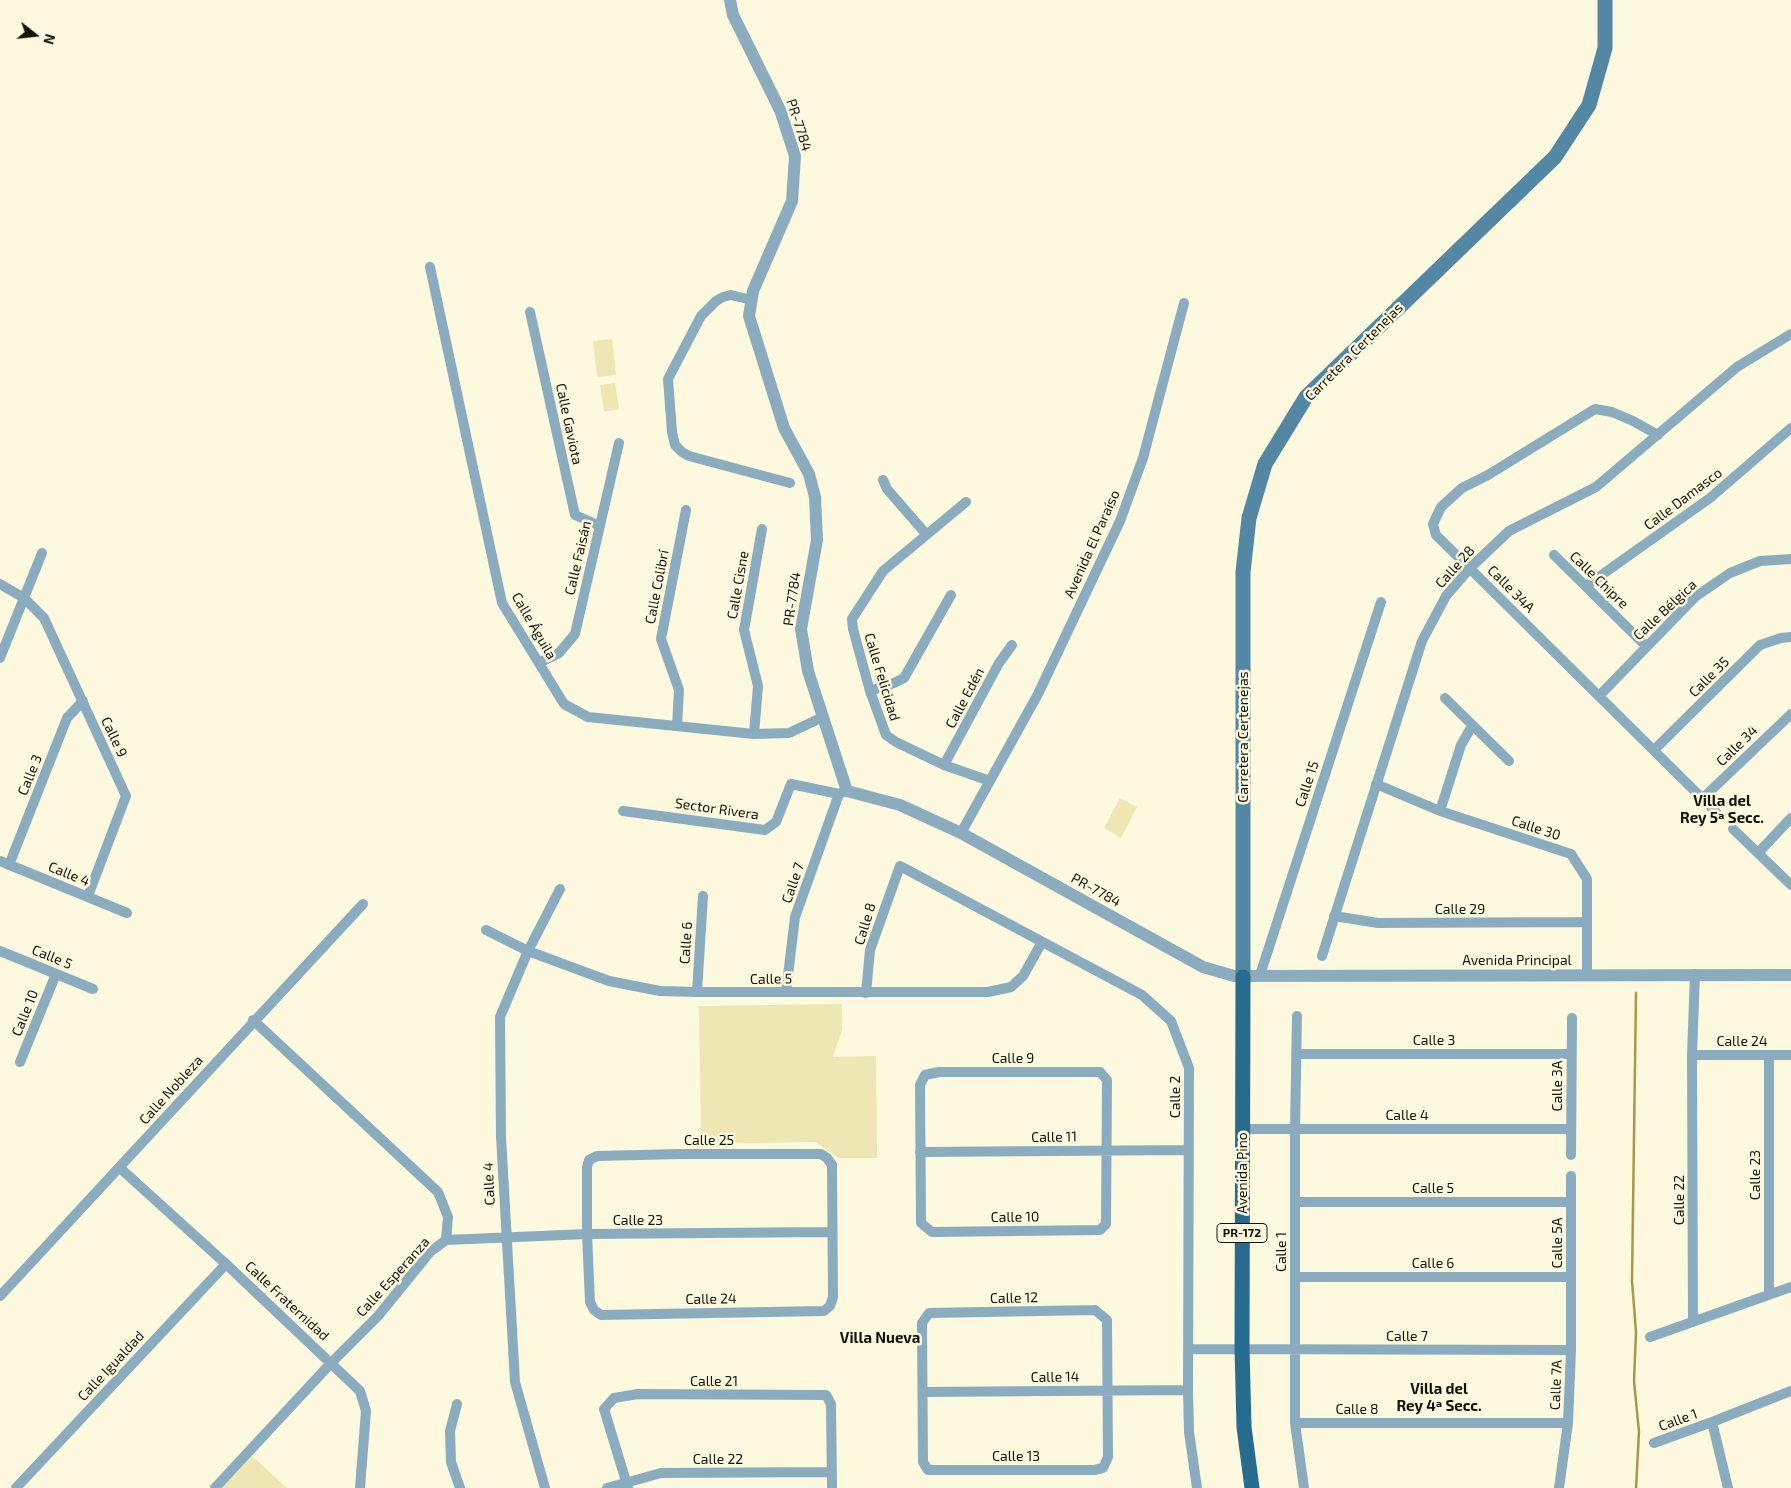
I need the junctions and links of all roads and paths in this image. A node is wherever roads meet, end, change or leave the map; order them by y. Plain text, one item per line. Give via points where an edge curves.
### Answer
1 (730, 0) edge
2 (1605, 0) edge
3 (430, 266) dead end
4 (752, 300) junction
5 (1184, 303) dead end
6 (530, 312) dead end
7 (1791, 334) edge
8 (1791, 428) edge
9 (1658, 435) junction
10 (619, 443) dead end
11 (882, 480) dead end
12 (790, 483) dead end
13 (966, 502) dead end
14 (686, 510) dead end
15 (600, 526) junction
16 (762, 529) dead end
17 (926, 534) junction
18 (42, 553) dead end
19 (1554, 555) dead end
20 (1791, 559) edge
21 (1470, 568) junction
22 (0, 584) edge
23 (1586, 586) junction
24 (951, 596) dead end
25 (24, 598) junction
26 (1381, 602) dead end
27 (1791, 638) edge
28 (1012, 645) dead end
29 (1646, 646) junction
30 (0, 658) edge
31 (539, 663) junction
32 (870, 691) junction
33 (1599, 696) junction
34 (1446, 698) dead end
35 (83, 701) junction
36 (1791, 714) edge
37 (823, 717) junction
38 (677, 726) junction
39 (1472, 726) junction
40 (754, 734) junction
41 (1654, 750) junction
42 (1509, 761) dead end
43 (944, 765) junction
44 (990, 781) junction
45 (1376, 784) junction
46 (843, 792) junction
47 (1703, 798) junction
48 (623, 811) dead end
49 (1440, 811) junction
50 (1716, 812) dead end
51 (1791, 818) edge
52 (1733, 829) dead end
53 (961, 833) junction
54 (1758, 853) junction
55 (4, 863) edge
56 (900, 866) joint
57 (1791, 885) edge
58 (560, 889) dead end
59 (88, 896) junction
60 (703, 896) dead end
61 (363, 904) dead end
62 (127, 912) dead end
63 (1334, 916) junction
64 (1586, 922) junction
65 (486, 930) dead end
66 (1042, 942) junction
67 (0, 951) edge
68 (528, 951) junction
69 (1322, 956) dead end
70 (56, 974) junction
71 (1695, 974) junction
72 (1791, 974) edge
73 (1260, 975) junction
74 (1587, 975) junction
75 (1243, 977) junction
76 (93, 989) dead end
77 (697, 992) junction
78 (786, 992) junction
79 (866, 993) junction
80 (1297, 1016) dead end
81 (1572, 1018) dead end
82 (253, 1020) junction
83 (1296, 1054) junction
84 (1570, 1054) junction
85 (1692, 1055) junction
86 (1769, 1055) junction
87 (1791, 1055) edge
88 (20, 1062) dead end
89 (1242, 1129) junction
90 (1295, 1129) junction
91 (1571, 1129) junction
92 (1188, 1150) junction
93 (1108, 1151) junction
94 (920, 1152) junction
95 (1571, 1155) dead end
96 (120, 1168) junction
97 (1571, 1176) dead end
98 (1295, 1202) junction
99 (1570, 1202) junction
100 (831, 1232) junction
101 (587, 1234) junction
102 (506, 1238) junction
103 (446, 1240) junction
104 (226, 1264) junction
105 (1295, 1277) junction
106 (1570, 1277) junction
107 (1791, 1287) edge
108 (1768, 1295) junction
109 (0, 1296) edge
110 (1570, 1310) joint
111 (1693, 1322) junction
112 (1650, 1337) dead end
113 (1242, 1348) junction
114 (1189, 1349) junction
115 (1295, 1350) junction
116 (1571, 1350) junction
117 (332, 1362) junction
118 (1107, 1390) junction
119 (1188, 1390) junction
120 (1791, 1391) edge
121 (922, 1392) junction
122 (457, 1404) dead end
123 (1712, 1422) junction
124 (1295, 1423) junction
125 (1568, 1423) junction
126 (1654, 1443) dead end
127 (832, 1472) junction
128 (627, 1485) edge
129 (16, 1488) edge
130 (215, 1488) edge
131 (360, 1488) edge
132 (460, 1488) edge
133 (545, 1488) edge
134 (607, 1488) edge
135 (832, 1488) edge
136 (1196, 1488) edge
137 (1252, 1488) edge
138 (1304, 1488) edge
139 (1559, 1488) edge
140 (1728, 1488) edge

1 - 4 street, PR-7784 / PR-7784 via 733,15 780,110 795,156 792,201
2 - 75 main road, Carretera Certenejas / PR-172 via 1605,48 1589,105 1555,157 1306,396 1265,464 1248,518 1243,572
3 - 31 street, Calle Águila via 502,603
4 - 12 street via 731,295 723,297 701,316 668,379 672,432 675,445 689,456
4 - 37 street, PR-7784 / PR-7784 via 749,316 784,428 809,474 815,496 816,540 801,629 808,671
5 - 44 street, Avenida El Paraíso via 1142,458 1120,522 1038,694
6 - 15 street, Calle Gaviota via 575,515
7 - 9 street, Calle 28 via 1737,368
8 - 23 street, Calle Damasco via 1710,498
9 - 21 street, Calle 28 via 1596,487 1509,530
9 - 21 street, Calle 34A via 1612,412 1595,409 1462,488 1441,507 1433,524 1436,535
10 - 15 street, Calle Faisán
11 - 17 street
13 - 17 street, Calle Felicidad
14 - 38 street, Calle Colibrí via 661,639 679,690
15 - 31 street, Calle Faisán via 575,634 559,653
16 - 40 street, Calle Cisne via 744,630 758,686
17 - 32 street, Calle Felicidad via 883,571 852,619
18 - 25 street
19 - 23 street, Calle Chipre
20 - 29 street, Calle Bélgica via 1760,561 1730,573 1695,597
21 - 33 street, Calle 34A
21 - 45 street, Calle 28 via 1446,596 1422,641
22 - 25 street, Calle 9
23 - 29 street, Calle Chipre
24 - 32 street via 904,678
25 - 30 street
25 - 35 street, Calle 9 via 44,618
26 - 73 street, Calle 15
27 - 41 street, Calle 35 via 1760,646
28 - 43 street, Calle Edén
29 - 33 street, Calle Bélgica
31 - 38 street, Calle Águila via 564,704 588,717
32 - 43 street, Calle Felicidad via 886,735
33 - 41 street, Calle 34A
34 - 39 street
35 - 55 street, Calle 3 via 67,718
35 - 59 street, Calle 9 via 126,796
36 - 47 street, Calle 34
37 - 40 street, Calle Águila via 789,733
37 - 46 street, PR-7784 / PR-7784
38 - 40 street, Calle Águila
39 - 42 street
39 - 49 street via 1461,745
41 - 47 street, Calle 34A
43 - 44 street, Calle Felicidad
44 - 53 street
45 - 49 street, Calle 30
45 - 63 street, Calle 28
46 - 48 street, Sector Rivera via 791,784 776,822 765,830
46 - 53 street, PR-7784 / PR-7784 via 900,805
46 - 78 street, Calle 7 via 795,917
47 - 50 street, Calle 34A
49 - 64 street, Calle 30 via 1571,854 1587,879
51 - 54 street
52 - 54 street
53 - 75 street, PR-7784 / PR-7784 via 1204,966
54 - 57 street
55 - 59 street, Calle 4
56 - 66 street, Calle 2
56 - 79 street, Calle 8 via 870,950
58 - 68 street, Calle 4
59 - 62 street, Calle 4
60 - 77 street, Calle 6
61 - 82 street, Calle Nobleza
63 - 64 street, Calle 29 via 1378,923
63 - 69 street, Calle 28
64 - 74 street, Calle 30
65 - 68 street, Calle 5
66 - 79 street, Calle 5 via 1023,976 1011,988 988,992
66 - 92 street, Calle 2 via 1142,995 1171,1021 1188,1068
67 - 70 street, Calle 5
68 - 77 street, Calle 5 via 609,981 660,991
68 - 102 street, Calle 4 via 500,1017 500,1130
70 - 76 street, Calle 5
70 - 88 street, Calle 10
71 - 72 street, Avenida Principal / PR-7784
71 - 74 street, Avenida Principal / PR-7784
71 - 85 street, Calle 22
73 - 74 street, Avenida Principal / PR-7784
73 - 75 street, Avenida Principal / PR-7784
75 - 89 main road, Avenida Pino / PR-172
77 - 78 street, Calle 5
78 - 79 street, Calle 5
80 - 83 street, Calle 1
81 - 84 street, Calle 3A
82 - 96 street, Calle Nobleza
82 - 103 street, Calle Esperanza via 438,1192 448,1217
83 - 84 street, Calle 3
83 - 90 street, Calle 1
84 - 91 street, Calle 3A
85 - 86 street, Calle 24
85 - 111 street, Calle 22
86 - 87 street, Calle 24
86 - 108 street, Calle 23
89 - 90 street, Calle 4
89 - 113 main road, Avenida Pino / PR-172
90 - 91 street, Calle 4
90 - 98 street, Calle 1
91 - 95 street, Calle 3A
92 - 93 street, Calle 11
92 - 114 street, Calle 2
93 - 94 street, Calle 11
93 - 94 street, Calle 10 via 1106,1224 1100,1230 932,1232 921,1223
93 - 94 street, Calle 9 via 1107,1080 1100,1072 939,1072 925,1075 920,1085
96 - 104 street, Calle Fraternidad
96 - 109 street, Calle Nobleza
97 - 99 street, Calle 5A
98 - 99 street, Calle 5
98 - 105 street, Calle 1
99 - 106 street, Calle 5A
100 - 101 street, Calle 23
100 - 101 street, Calle 25 via 832,1165 821,1154 690,1154 597,1156 590,1160 587,1167
100 - 101 street, Calle 24 via 833,1298 824,1311 601,1315 590,1302
101 - 102 street, Calle 23
102 - 103 street, Calle 23
102 - 133 street, Calle 4 via 515,1382
103 - 117 street, Calle Esperanza via 430,1252 378,1316
104 - 117 street, Calle Fraternidad
104 - 129 street, Calle Igualdad
105 - 106 street, Calle 6
105 - 115 street, Calle 1
106 - 110 street, Calle 5A
107 - 108 street
108 - 111 street
110 - 116 street, Calle 7A
111 - 112 street
113 - 114 street, Calle 7
113 - 115 street, Calle 7
113 - 137 main road, Avenida Pino / PR-172 via 1244,1427
114 - 119 street, Calle 2
115 - 116 street, Calle 7
115 - 124 street, Calle 1
116 - 125 street, Calle 7A
117 - 130 street, Calle Esperanza
117 - 131 street, Calle Fraternidad via 360,1391 366,1411
118 - 119 street, Calle 14
118 - 121 street, Calle 14
118 - 121 street, Calle 12 via 1107,1320 1095,1310 929,1313 922,1323
118 - 121 street, Calle 13 via 1108,1457 1103,1468 1094,1470 928,1470 923,1462
119 - 136 street, Calle 2
120 - 123 street, Calle 1
122 - 132 street via 450,1430 451,1462
123 - 126 street, Calle 1
123 - 140 street
124 - 125 street, Calle 8
124 - 138 street, Calle 1
125 - 139 street, Calle 7A
127 - 128 street, Calle 22 via 661,1473
127 - 128 street, Calle 21 via 831,1404 826,1395 638,1394 614,1398 604,1409
127 - 135 street
128 - 134 street, Calle 22

